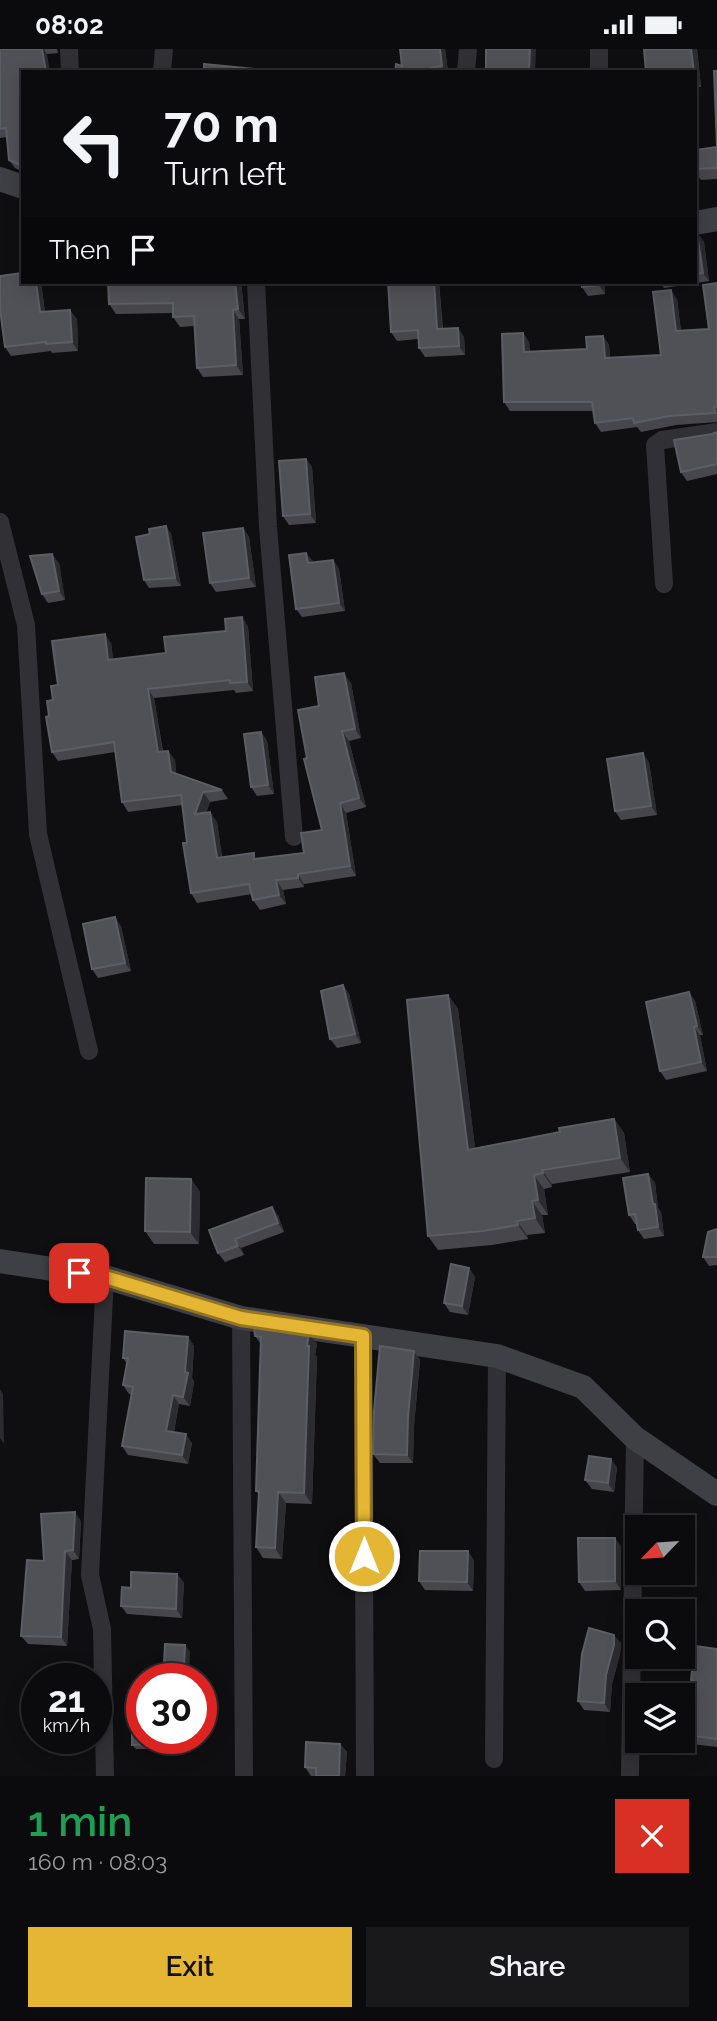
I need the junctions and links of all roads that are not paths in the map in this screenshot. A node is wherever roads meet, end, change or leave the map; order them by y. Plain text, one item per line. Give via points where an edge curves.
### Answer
1 (69, 49) edge
2 (164, 49) edge
3 (468, 49) edge
4 (599, 49) edge
5 (71, 70) edge
6 (162, 70) edge
7 (466, 70) edge
8 (598, 70) edge
9 (0, 179) edge
10 (21, 186) edge
11 (717, 219) edge
12 (697, 223) edge
13 (256, 284) edge
14 (717, 432) edge
15 (0, 522) edge
16 (664, 584) dead end
17 (294, 837) dead end
18 (89, 1051) dead end
19 (0, 1261) edge
20 (105, 1277) junction
21 (241, 1318) junction
22 (363, 1336) junction
23 (497, 1356) junction
24 (635, 1438) junction
25 (717, 1494) edge
26 (494, 1759) dead end
27 (106, 1776) edge
28 (244, 1776) edge
29 (365, 1776) edge
30 (630, 1776) edge

1 - 5 street
2 - 6 street
3 - 7 street
4 - 8 street
9 - 10 street
11 - 12 street
13 - 17 street via 268,527
14 - 16 street via 655,445
15 - 18 street via 26,625 38,834
19 - 20 street
20 - 21 street
20 - 27 street via 90,1575 103,1629
21 - 22 street
21 - 28 street
22 - 23 street
22 - 29 street
23 - 24 street via 583,1387
23 - 26 street
24 - 25 street
24 - 30 street

